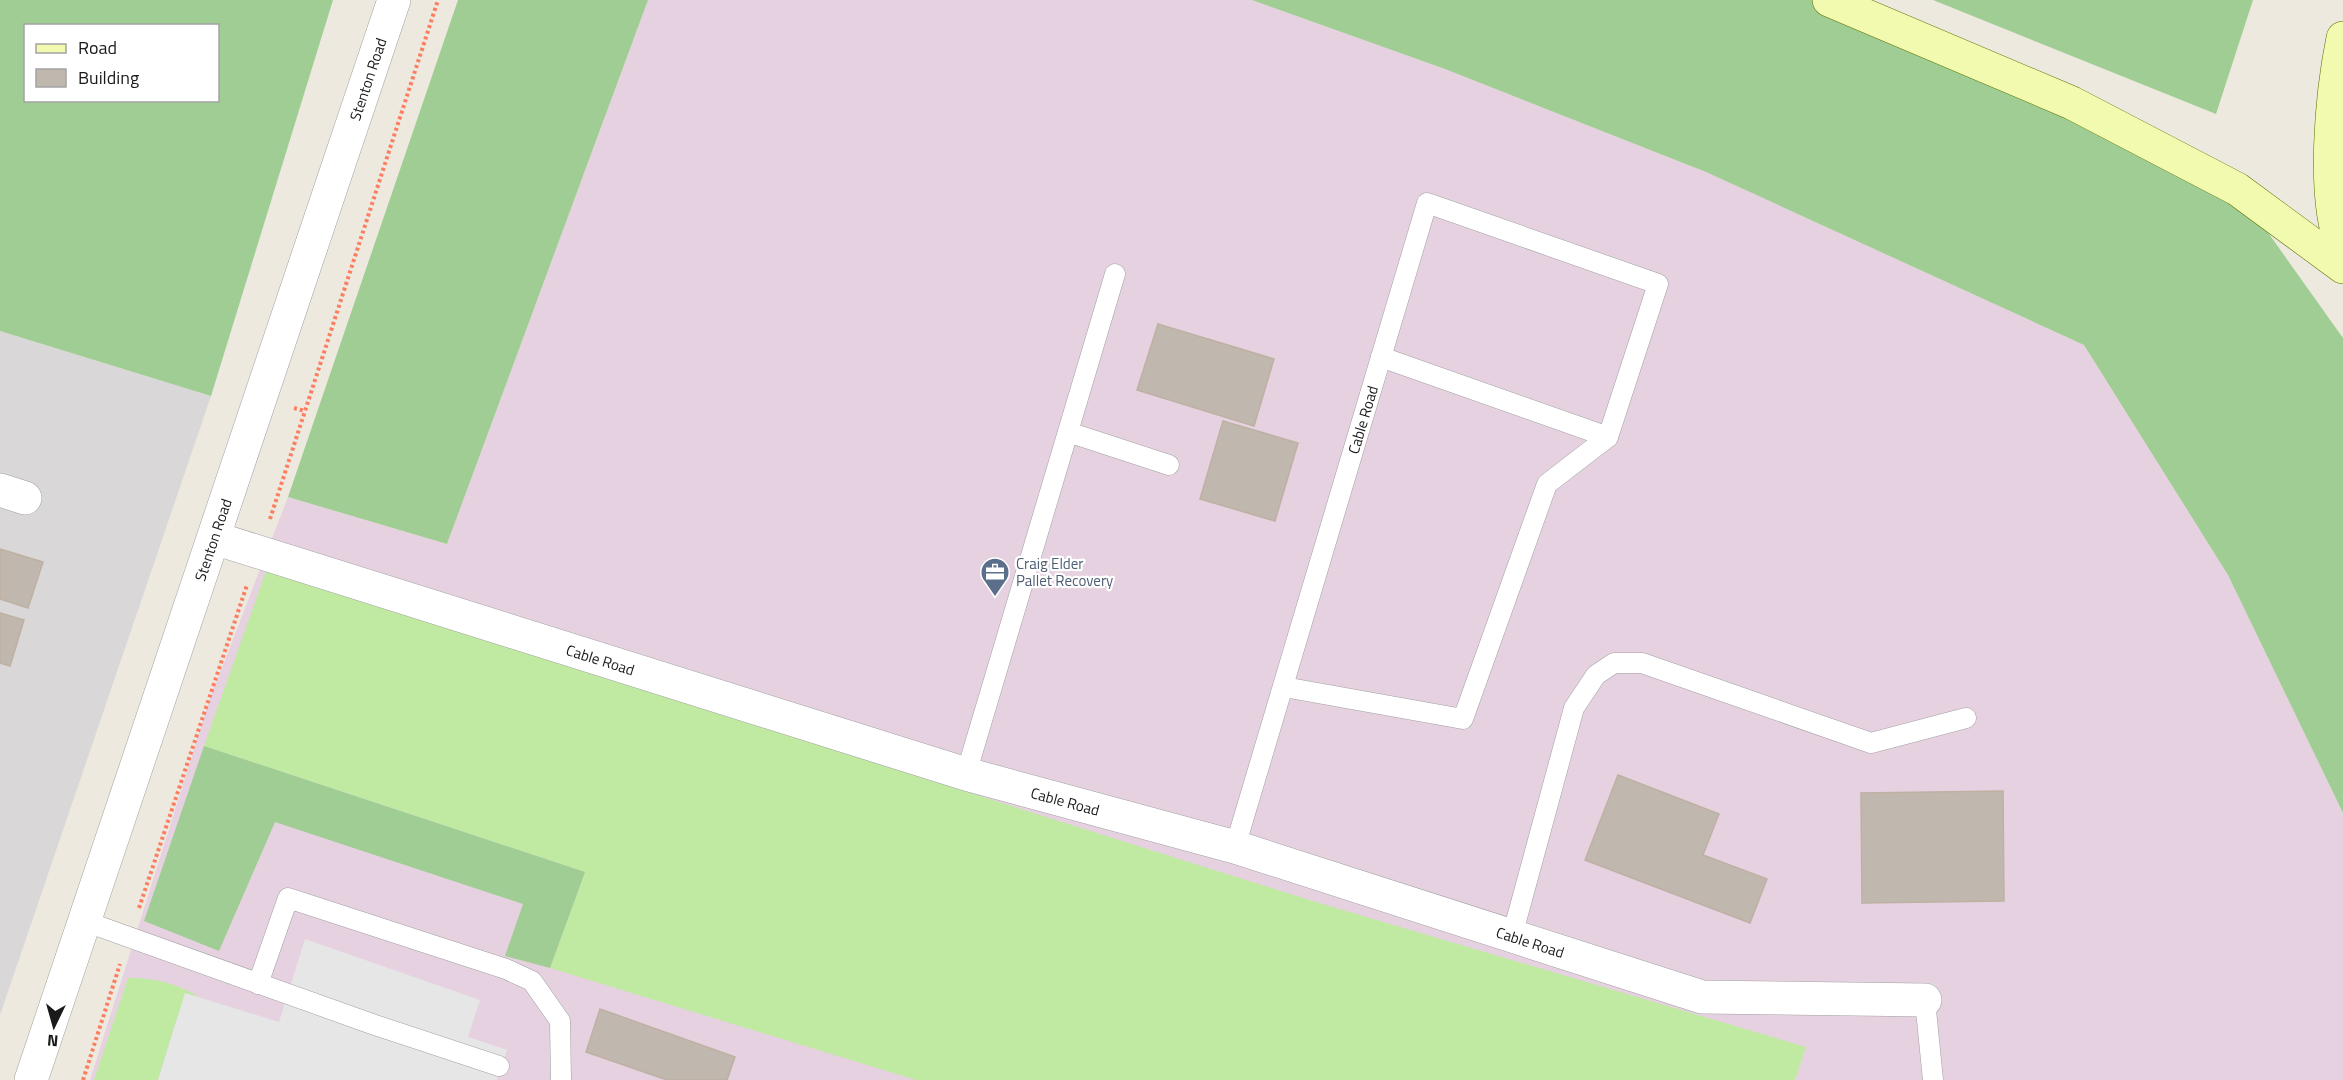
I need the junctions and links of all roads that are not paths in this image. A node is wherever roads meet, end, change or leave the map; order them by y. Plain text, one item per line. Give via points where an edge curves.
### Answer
1 (394, 0) edge
2 (1829, 0) edge
3 (2343, 38) edge
4 (2343, 249) edge
5 (2343, 267) edge
6 (1116, 274) dead end
7 (1382, 357) junction
8 (1068, 432) junction
9 (1608, 437) junction
10 (1169, 465) dead end
11 (214, 538) junction
12 (1284, 687) junction
13 (1965, 718) dead end
14 (966, 774) junction
15 (1235, 847) junction
16 (84, 921) junction
17 (1512, 936) junction
18 (258, 984) junction
19 (1926, 1000) joint
20 (499, 1066) dead end
21 (31, 1080) edge
22 (561, 1080) edge
23 (1934, 1080) edge

1 - 11 street, Stenton Road
2 - 5 main road via 2083,108 2236,189
3 - 4 main road via 2332,117 2332,185 2337,234
6 - 8 lane
7 - 9 lane
7 - 9 lane, Cable Road via 1427,203 1658,284
7 - 12 lane, Cable Road
8 - 10 lane
8 - 14 lane
9 - 12 lane via 1547,484 1463,719
11 - 14 street, Cable Road
11 - 16 street, Stenton Road
12 - 15 lane, Cable Road
13 - 17 lane via 1871,743 1642,663 1614,663 1596,675 1574,708
14 - 15 street, Cable Road
15 - 17 street, Cable Road
16 - 18 lane
16 - 21 street, Stenton Road
17 - 19 street, Cable Road via 1702,997
18 - 20 lane
18 - 22 lane via 288,898 532,981 560,1021
19 - 23 lane

